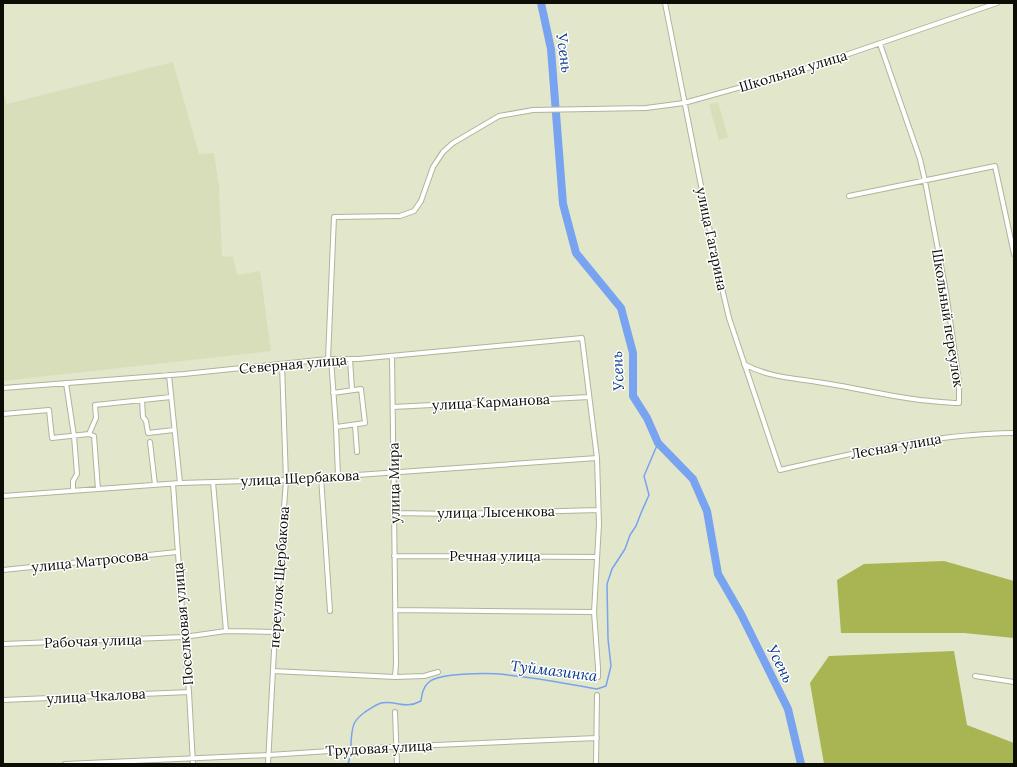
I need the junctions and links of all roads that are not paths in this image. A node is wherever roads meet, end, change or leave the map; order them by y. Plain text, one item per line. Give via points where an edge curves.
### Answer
1 (665, 3) edge
2 (997, 3) edge
3 (880, 44) junction
4 (684, 103) junction
5 (925, 181) junction
6 (849, 196) dead end
7 (1014, 254) edge
8 (392, 356) junction
9 (330, 359) junction
10 (350, 359) junction
11 (744, 364) junction
12 (282, 365) junction
13 (169, 375) junction
14 (66, 383) junction
15 (3, 388) edge
16 (352, 390) junction
17 (333, 393) junction
18 (171, 397) junction
19 (589, 397) junction
20 (142, 400) junction
21 (393, 407) junction
22 (3, 414) edge
23 (355, 425) junction
24 (336, 427) junction
25 (174, 430) junction
26 (1014, 433) edge
27 (89, 434) junction
28 (74, 436) junction
29 (150, 442) dead end
30 (357, 452) dead end
31 (597, 458) junction
32 (780, 470) joint
33 (393, 472) junction
34 (338, 476) junction
35 (320, 477) junction
36 (286, 480) junction
37 (213, 482) junction
38 (180, 483) junction
39 (173, 484) junction
40 (155, 486) junction
41 (98, 489) junction
42 (73, 491) junction
43 (3, 496) edge
44 (598, 510) junction
45 (394, 513) junction
46 (177, 552) junction
47 (394, 556) junction
48 (596, 557) junction
49 (3, 570) edge
50 (395, 610) junction
51 (330, 611) dead end
52 (594, 612) junction
53 (226, 631) junction
54 (275, 632) junction
55 (184, 637) junction
56 (3, 644) edge
57 (273, 671) junction
58 (438, 672) dead end
59 (598, 676) dead end
60 (975, 676) dead end
61 (395, 677) junction
62 (1014, 682) edge
63 (189, 692) junction
64 (597, 695) dead end
65 (3, 700) edge
66 (394, 712) dead end
67 (597, 738) junction
68 (396, 747) junction
69 (269, 755) junction
70 (193, 758) junction
71 (65, 764) edge
72 (193, 764) edge
73 (268, 764) edge
74 (397, 764) edge
75 (596, 764) edge

1 - 4 street, улица Гагарина
2 - 3 street, Школьная улица
3 - 4 street, Школьная улица via 799,71
3 - 5 street, Школьный переулок
4 - 9 street, Школьная улица via 646,108 533,110 499,116 453,143 443,152 433,167 422,201 414,211 400,216 334,217
4 - 11 street, улица Гагарина via 717,267 729,318
5 - 6 street
5 - 7 street via 995,166
5 - 11 street, Школьный переулок via 946,292 959,382 959,403 777,377
8 - 10 street, Северная улица
8 - 19 street, Северная улица via 582,338
8 - 21 street, улица Мира
9 - 10 street, Северная улица
9 - 12 street, Северная улица
9 - 17 street
10 - 16 street
11 - 32 street, улица Гагарина
12 - 13 street, Северная улица
12 - 36 street, переулок Щербакова
13 - 14 street, Северная улица
13 - 18 street
14 - 15 street, Северная улица
14 - 28 street
16 - 17 street
16 - 23 street via 361,389 365,424
17 - 24 street
18 - 20 street
18 - 25 street
19 - 21 street, улица Карманова
19 - 31 street
20 - 25 street via 143,417 148,433
20 - 27 street via 95,405 96,418
21 - 33 street, улица Мира
22 - 28 street via 49,410 52,438
23 - 24 street
23 - 30 street
24 - 34 street
25 - 38 street
26 - 32 street, Лесная улица via 982,433 908,443 864,450
27 - 28 street
27 - 41 street via 94,436
28 - 42 street via 77,474 73,481
29 - 40 street
31 - 33 street, улица Щербакова
31 - 44 street
33 - 34 street, улица Щербакова
33 - 45 street, улица Мира
34 - 35 street, улица Щербакова
35 - 36 street, улица Щербакова
35 - 51 street
36 - 37 street, улица Щербакова
36 - 54 street, переулок Щербакова
37 - 38 street, улица Щербакова
37 - 53 street
38 - 39 street, улица Щербакова
39 - 40 street, улица Щербакова
39 - 46 street, Поселковая улица
40 - 41 street, улица Щербакова
41 - 42 street, улица Щербакова
42 - 43 street, улица Щербакова
44 - 45 street, улица Лысенкова
44 - 48 street
45 - 47 street, улица Мира
46 - 49 street, улица Матросова
46 - 55 street, Поселковая улица
47 - 48 street, Речная улица
47 - 50 street, улица Мира
48 - 52 street
50 - 52 street
50 - 61 street, улица Мира
52 - 59 street
53 - 54 street, Рабочая улица
53 - 55 street, Рабочая улица
54 - 57 street, переулок Щербакова
55 - 56 street, Рабочая улица
55 - 63 street, Поселковая улица
57 - 61 street
57 - 69 street, переулок Щербакова
58 - 61 street via 424,676
60 - 62 street
63 - 65 street, улица Чкалова
63 - 70 street, Поселковая улица
64 - 67 street
66 - 68 street
67 - 68 street, Трудовая улица
67 - 75 street
68 - 69 street, Трудовая улица
68 - 74 street
69 - 70 street, Трудовая улица
69 - 73 street, переулок Щербакова
70 - 71 street, Трудовая улица
70 - 72 street, Поселковая улица

